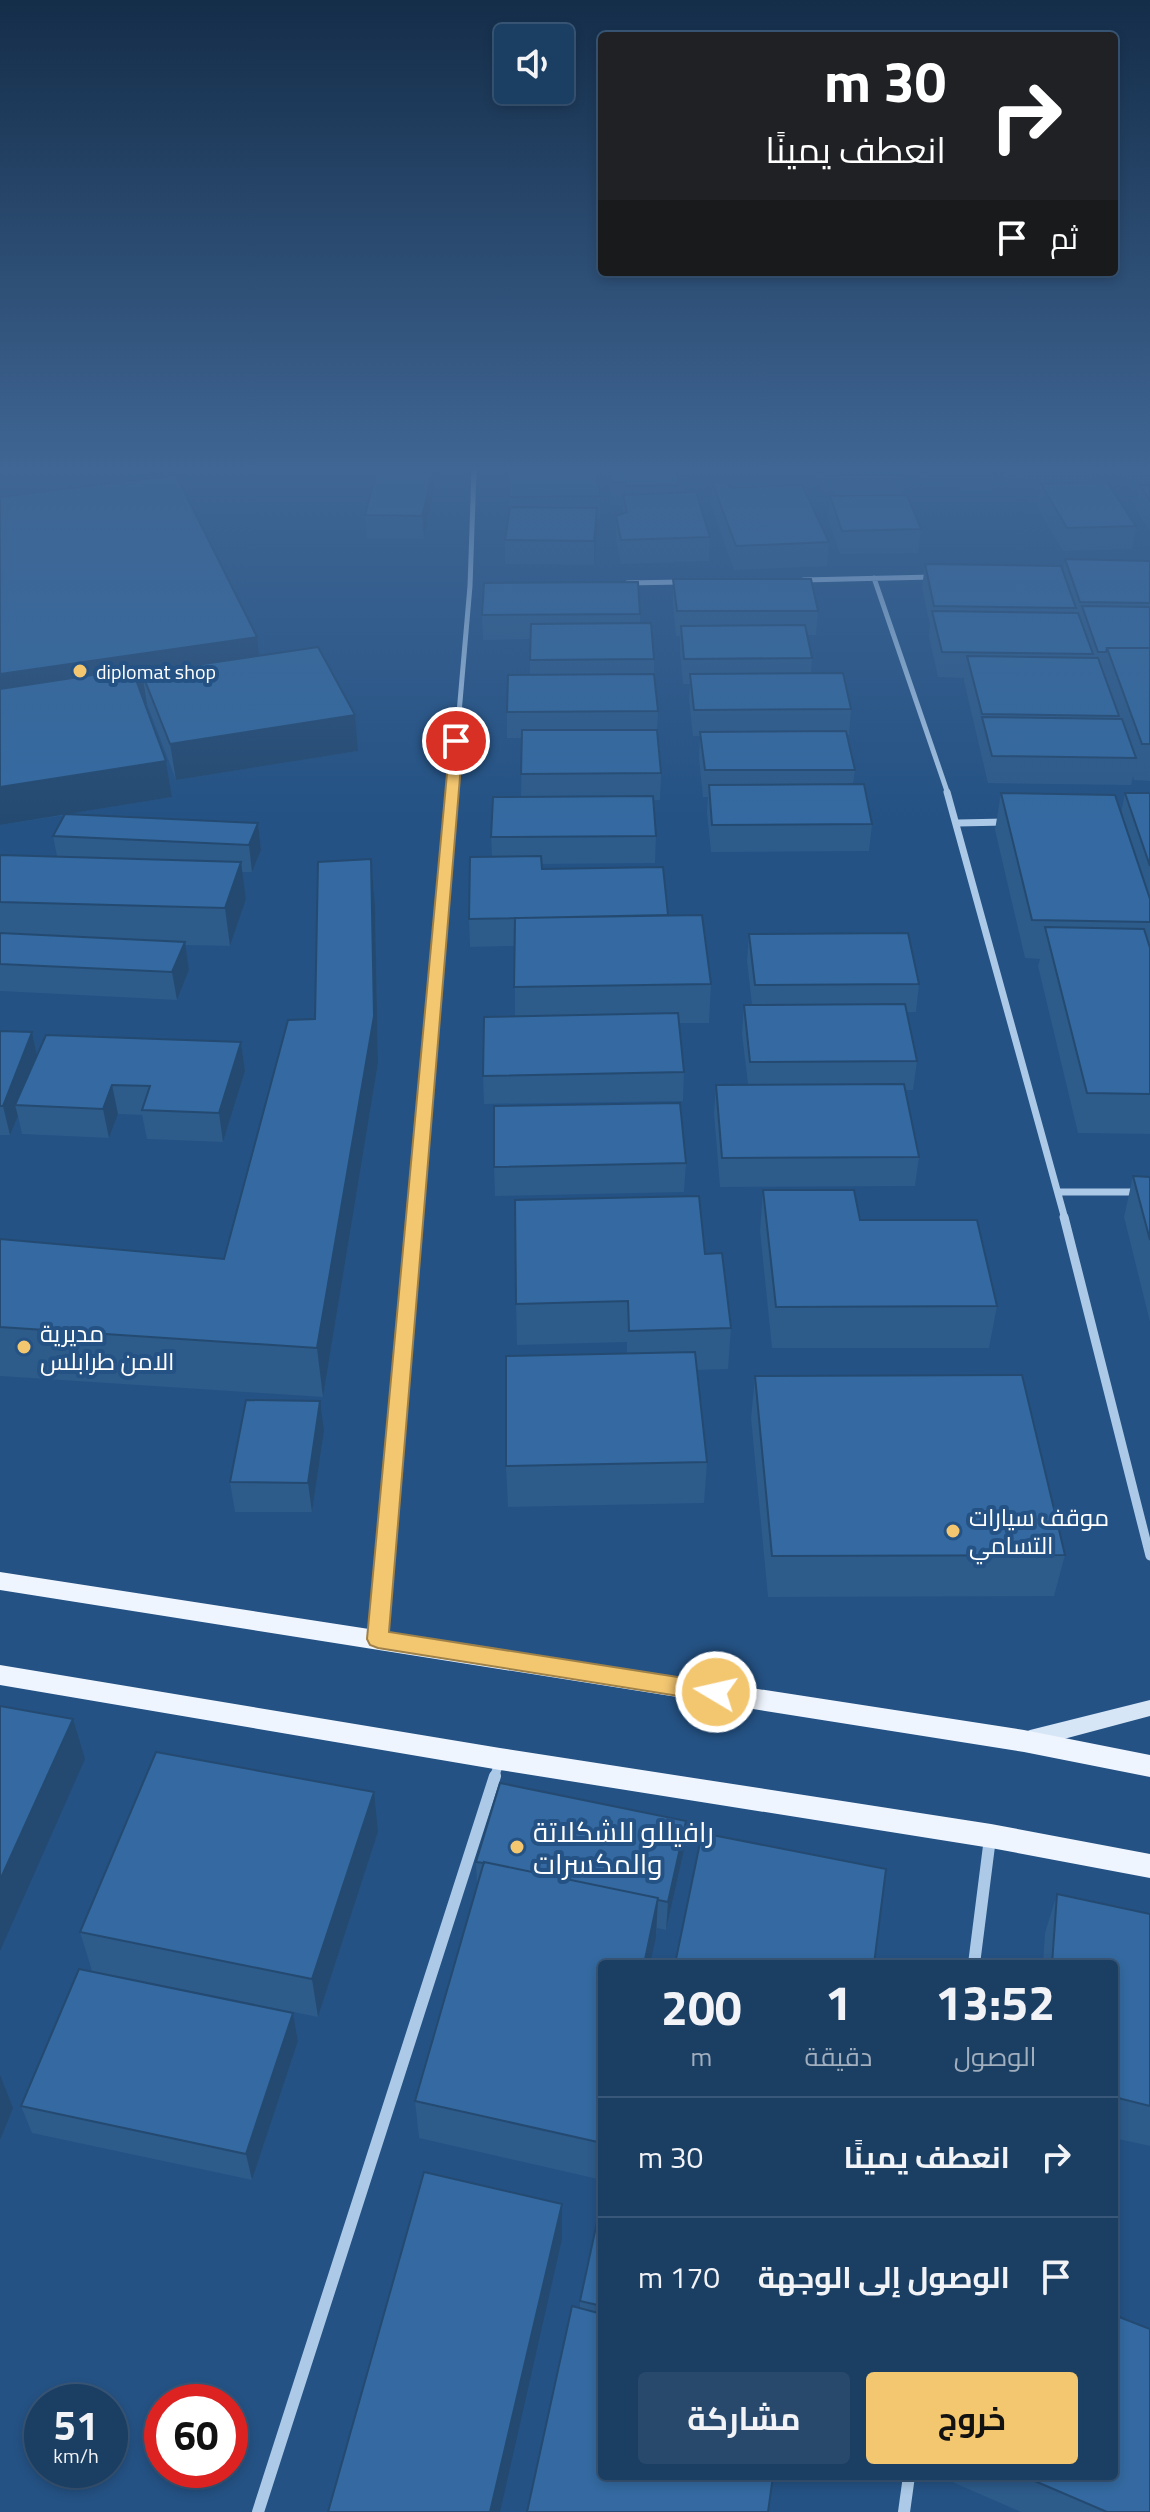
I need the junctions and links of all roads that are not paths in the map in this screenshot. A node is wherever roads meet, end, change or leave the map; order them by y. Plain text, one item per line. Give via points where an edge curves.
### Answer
1 (470, 587) edge
2 (877, 587) edge
3 (1022, 822) edge
4 (958, 823) junction
5 (1058, 1192) junction
6 (1150, 1192) edge
7 (1150, 1556) edge
8 (0, 1581) edge
9 (378, 1639) junction
10 (0, 1675) edge
11 (1150, 1708) edge
12 (1024, 1741) junction
13 (500, 1759) junction
14 (1150, 1766) edge
15 (991, 1836) junction
16 (1150, 1866) edge
17 (975, 1960) edge
18 (908, 2480) edge
19 (258, 2512) edge
20 (904, 2512) edge

1 - 9 street
2 - 4 street
3 - 4 street
4 - 5 street
5 - 6 street
5 - 7 street
8 - 9 main road
9 - 12 main road
10 - 13 main road
11 - 12 street
12 - 14 main road
13 - 15 main road
13 - 19 street
15 - 16 main road
15 - 17 street
18 - 20 street

